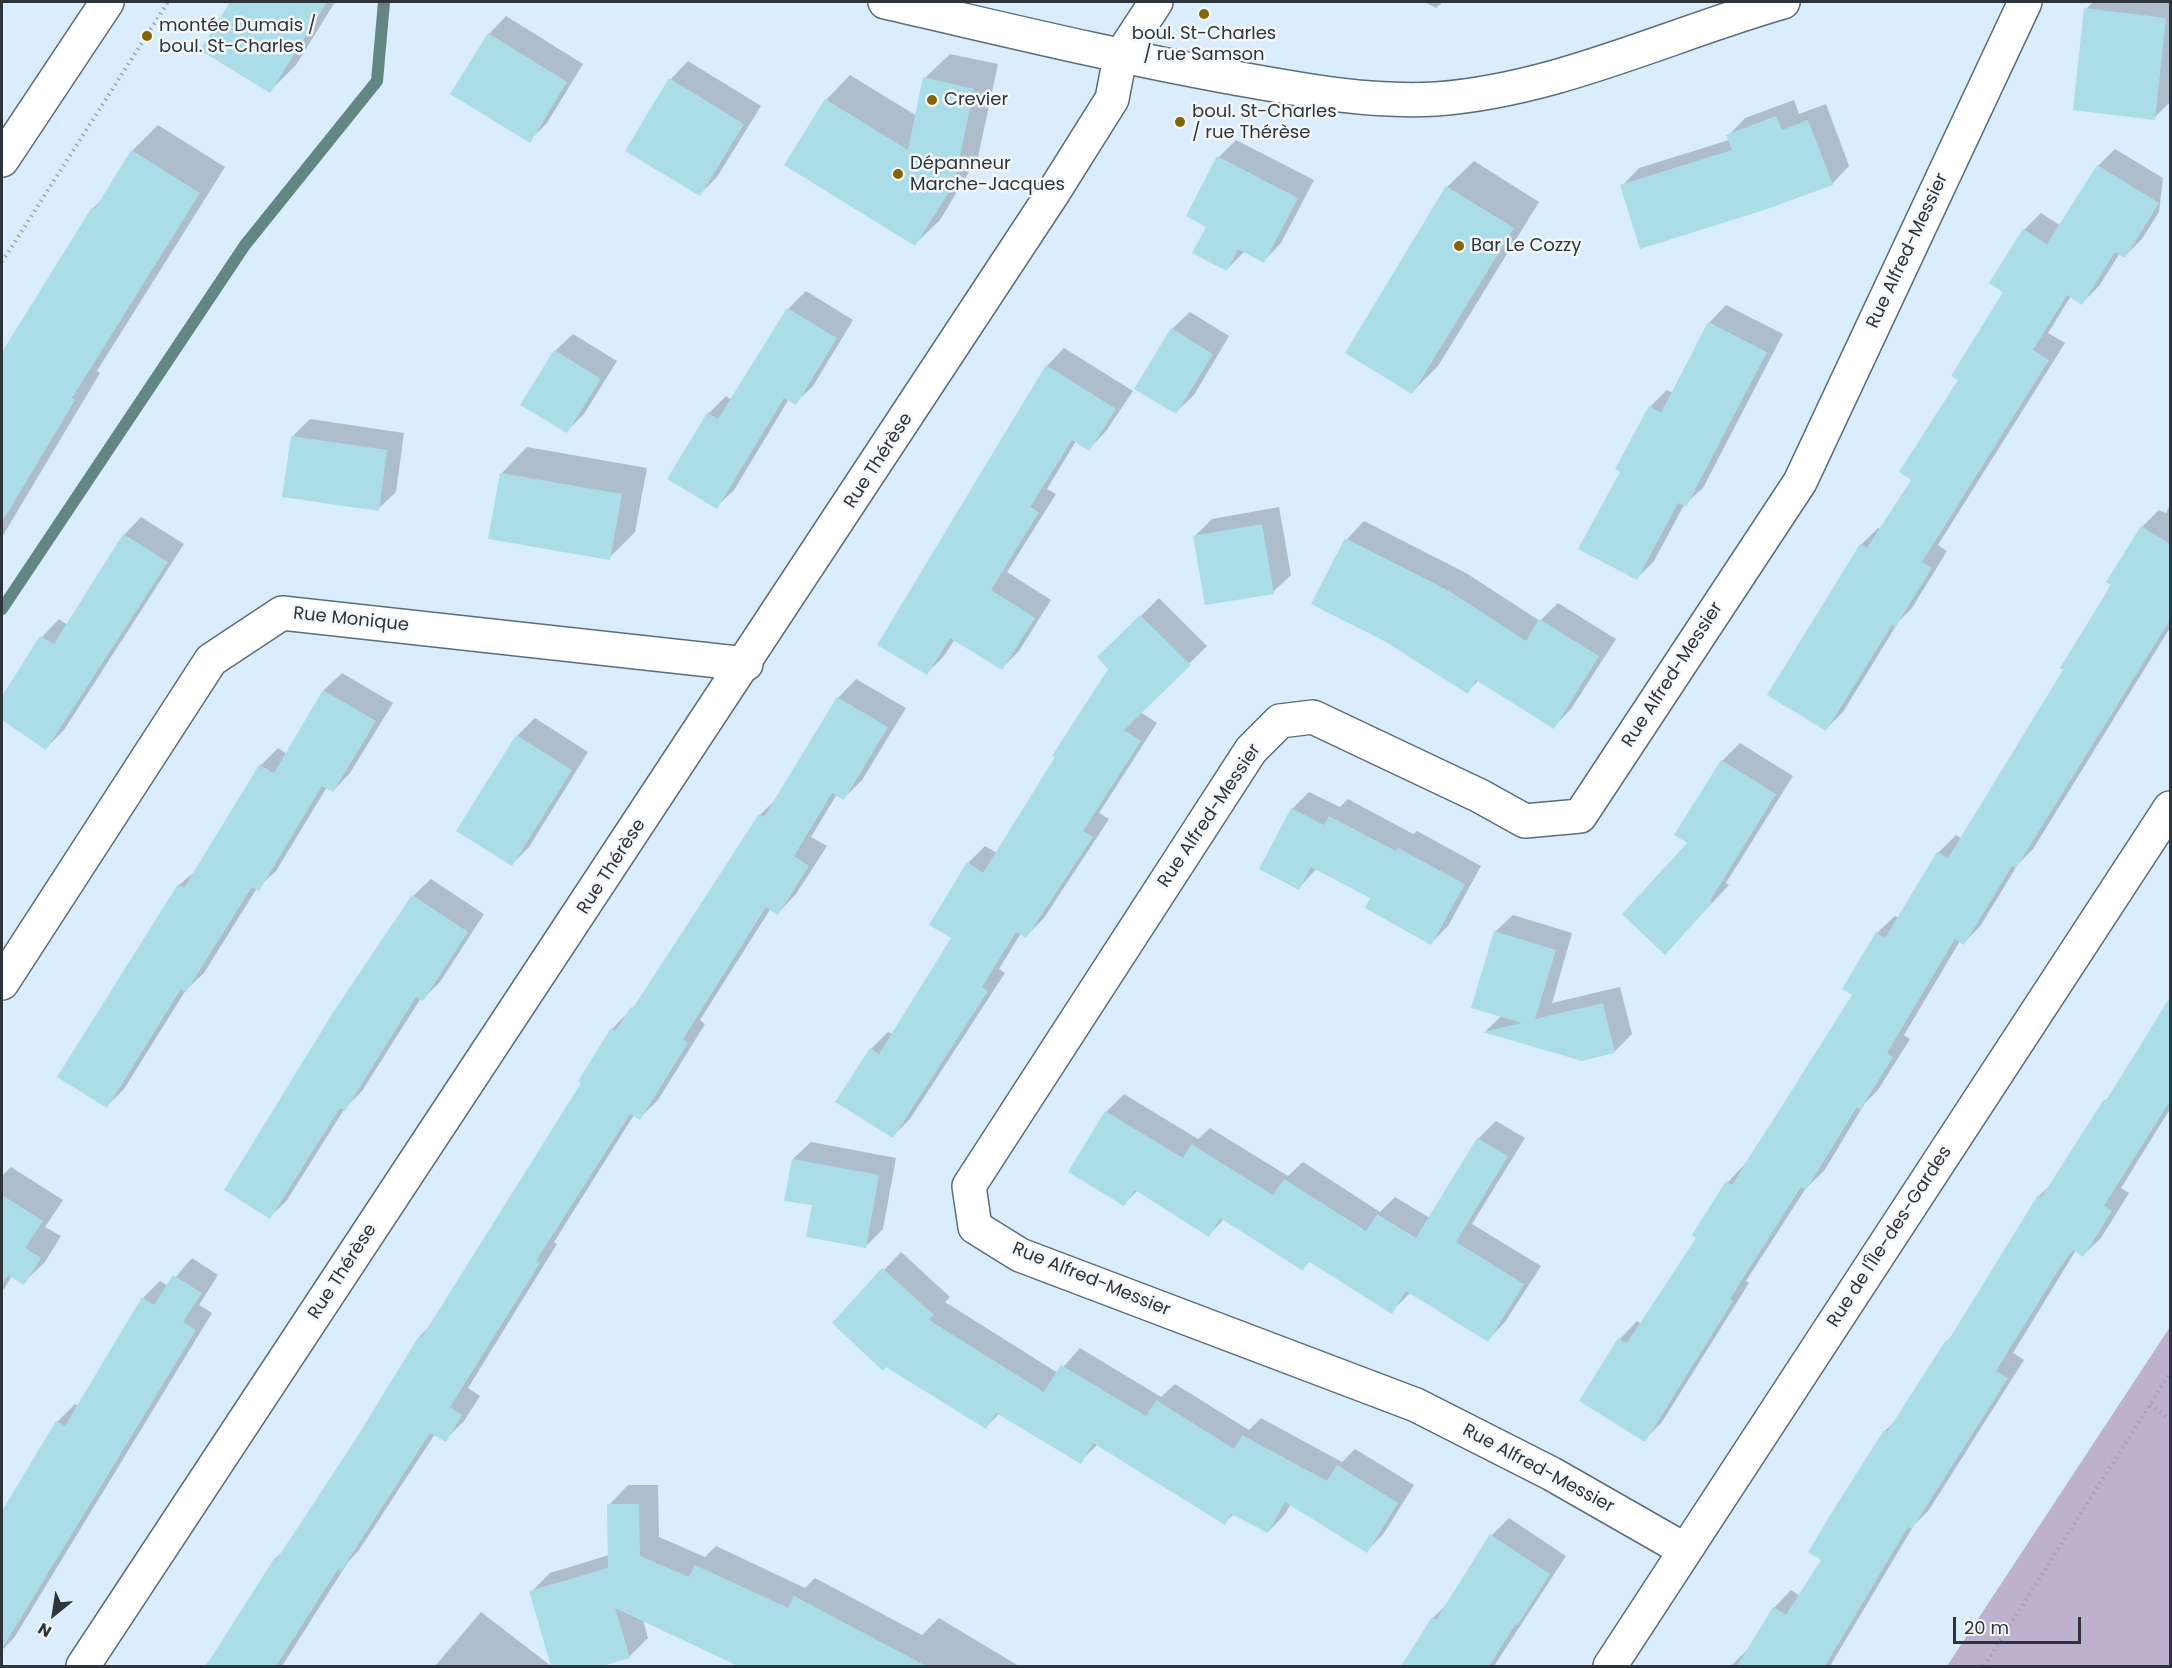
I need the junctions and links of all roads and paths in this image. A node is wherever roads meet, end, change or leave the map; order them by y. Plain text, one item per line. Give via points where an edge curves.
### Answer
1 (107, 2) edge
2 (168, 2) edge
3 (885, 2) edge
4 (1156, 2) edge
5 (1783, 2) edge
6 (2025, 2) edge
7 (1735, 9) edge
8 (1120, 57) junction
9 (2, 160) edge
10 (2, 262) edge
11 (746, 664) junction
12 (2170, 808) edge
13 (2, 983) edge
14 (2170, 1373) edge
15 (2150, 1405) junction
16 (2170, 1419) edge
17 (1685, 1550) junction
18 (82, 1666) edge
19 (1610, 1666) edge
20 (1984, 1666) edge

1 - 9 street
2 - 10 path
3 - 8 street
4 - 8 street
5 - 7 street
6 - 17 street, Rue Alfred-Messier via 1800,482 1580,816 1525,821 1313,717 1280,721 1251,750 969,1186 975,1227 1020,1255 1416,1406 1552,1474
7 - 8 street via 1551,80 1436,99 1334,96
8 - 11 street, Rue Thérèse via 1112,99
11 - 13 street, Rue Monique via 282,612 211,660
11 - 18 street, Rue Thérèse
12 - 17 street, Rue de l'Île-des-Gardes
14 - 15 path
15 - 16 path
15 - 20 path
17 - 19 street, Rue de l'Île-des-Gardes

